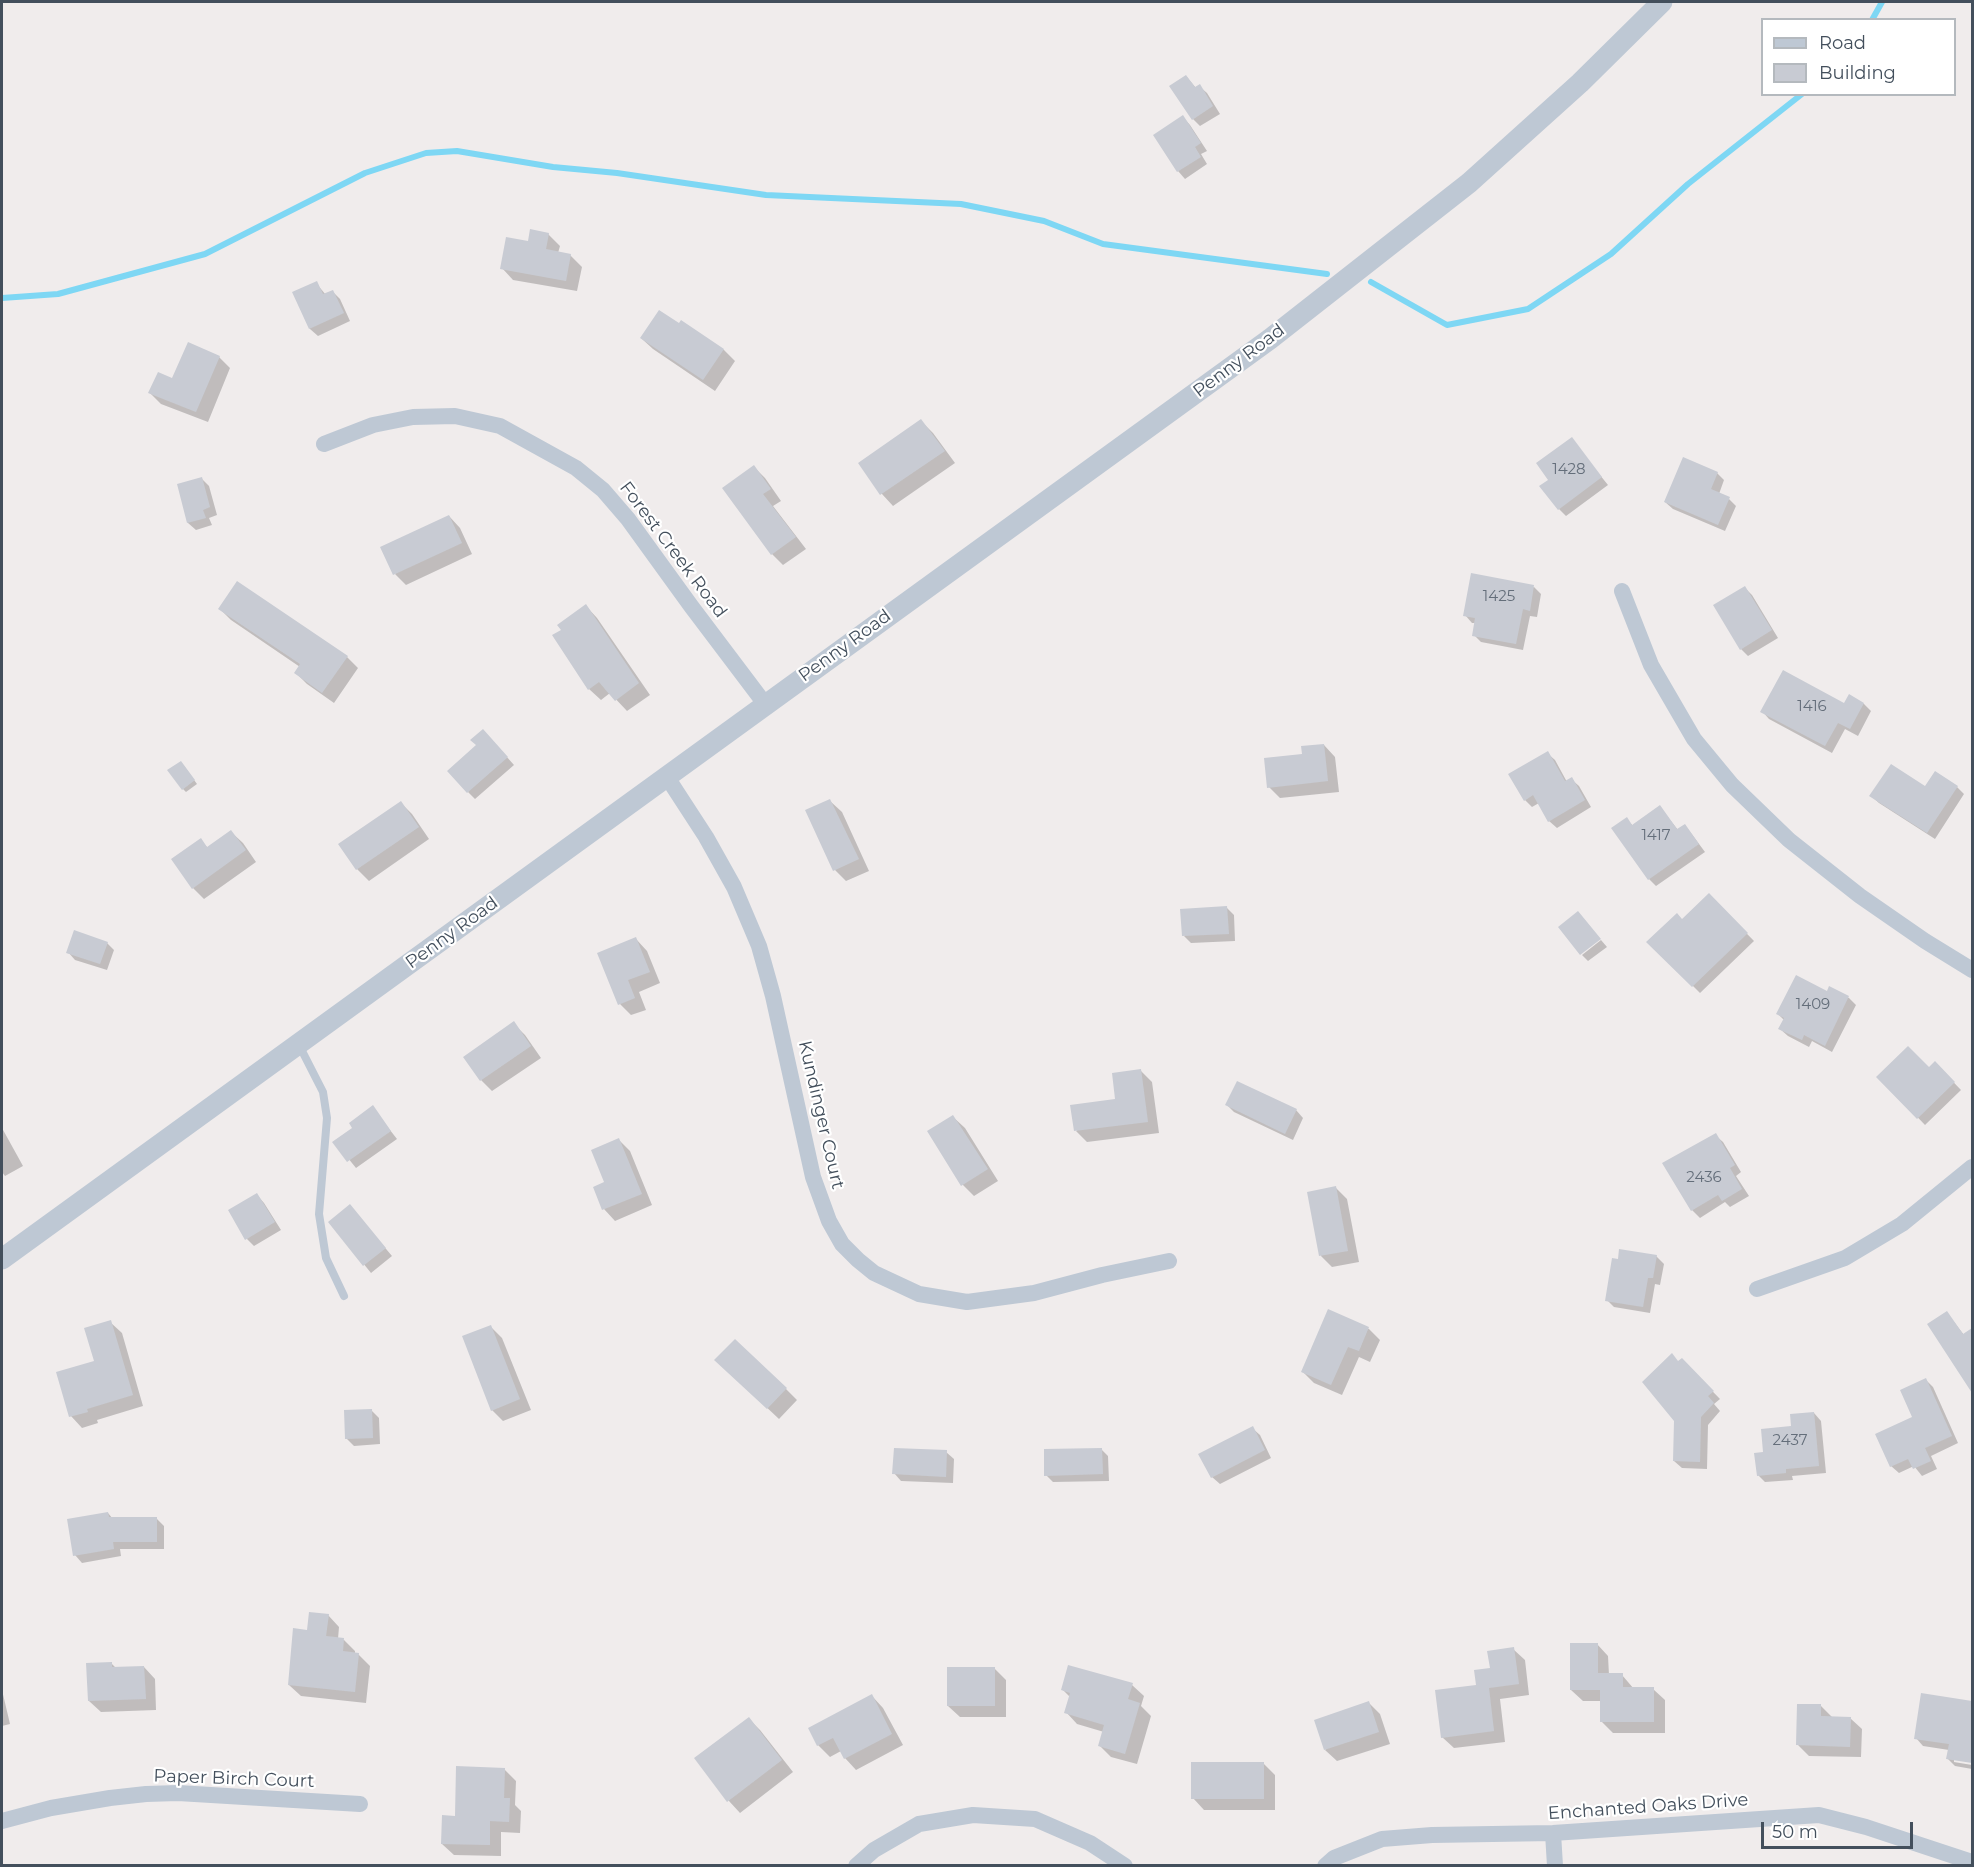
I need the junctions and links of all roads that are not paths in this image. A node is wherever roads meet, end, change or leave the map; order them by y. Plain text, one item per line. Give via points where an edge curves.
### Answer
1 (1662, 2) edge
2 (324, 444) dead end
3 (1622, 591) dead end
4 (765, 704) junction
5 (667, 777) junction
6 (1972, 970) edge
7 (298, 1044) junction
8 (1972, 1167) edge
9 (2, 1259) edge
10 (1169, 1261) dead end
11 (1757, 1289) dead end
12 (344, 1296) dead end
13 (360, 1804) dead end
14 (2, 1821) edge
15 (1553, 1833) junction
16 (1972, 1862) edge
17 (856, 1866) edge
18 (1125, 1866) edge
19 (1325, 1866) edge
20 (1555, 1866) edge

1 - 4 street, Penny Road via 1512,145 1350,278
2 - 4 street, Forest Creek Road via 383,423 413,417 455,416 500,426 576,468 603,490 628,519
3 - 6 street via 1651,665 1694,739 1732,785 1788,840 1860,896
4 - 5 street, Penny Road
5 - 7 street, Penny Road
5 - 10 street, Kundinger Court via 734,887 759,946 813,1177 829,1221 842,1244 858,1260 874,1273 911,1291 967,1302 1034,1293
7 - 9 street, Penny Road
7 - 12 lane via 323,1092 327,1118 319,1214 326,1258
8 - 11 street via 1902,1224 1845,1258
13 - 14 street, Paper Birch Court via 146,1794 51,1808
15 - 16 street, Enchanted Oaks Drive via 1819,1815
15 - 19 street, Enchanted Oaks Drive via 1382,1839 1334,1858
15 - 20 street
17 - 18 street via 874,1850 919,1824 973,1815 1035,1819 1090,1844

